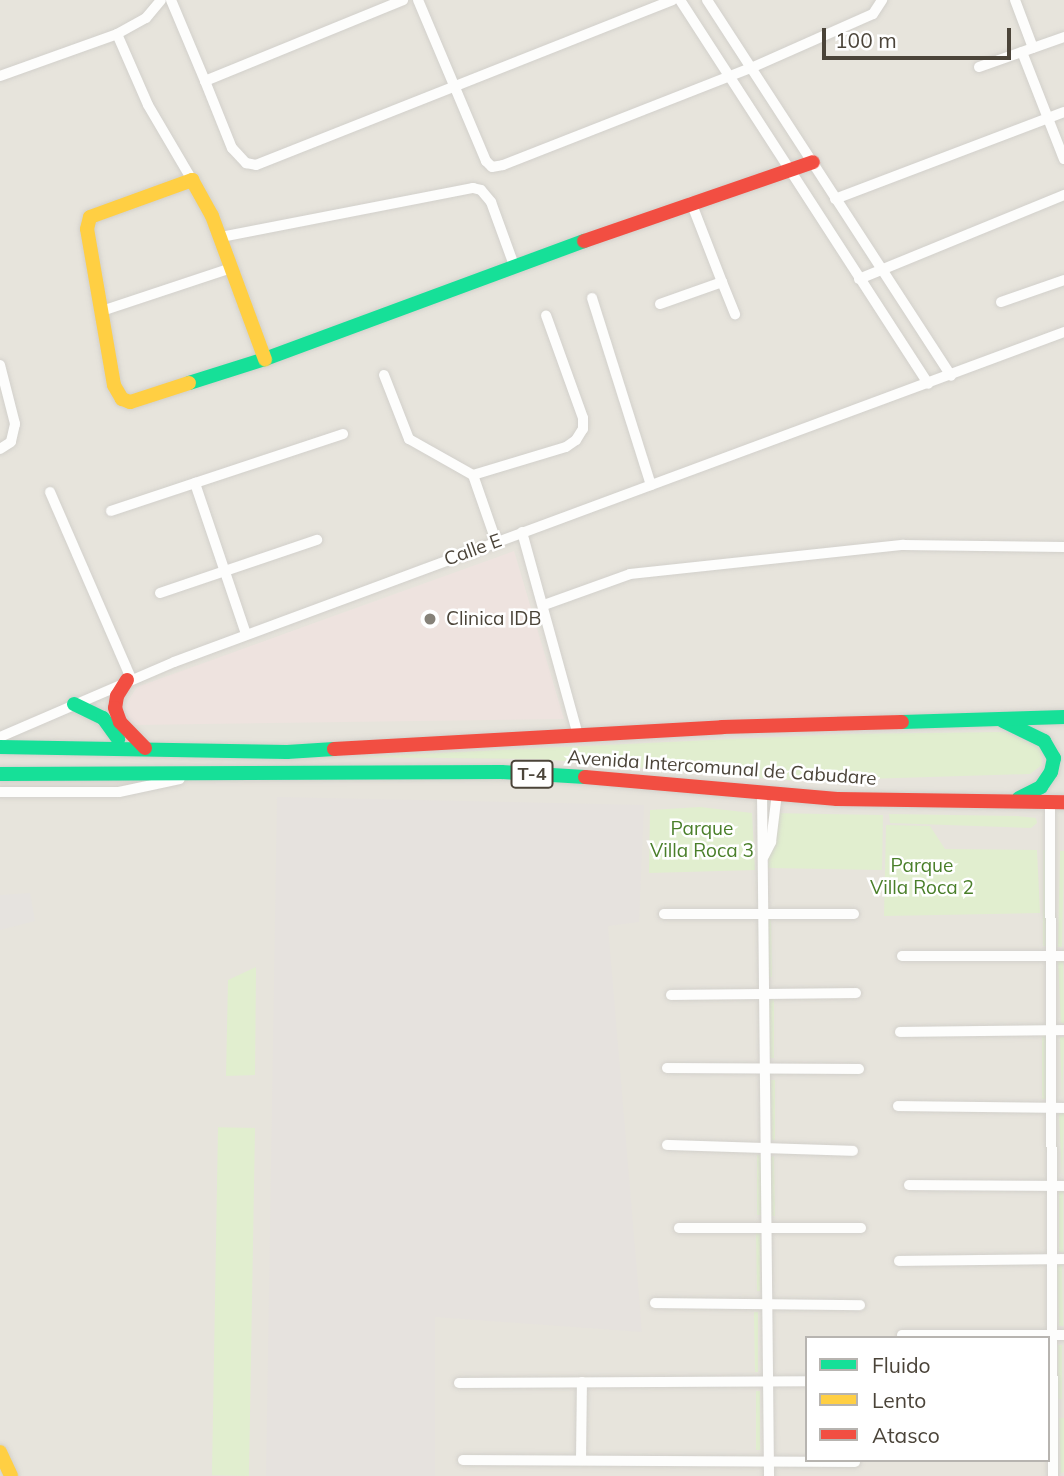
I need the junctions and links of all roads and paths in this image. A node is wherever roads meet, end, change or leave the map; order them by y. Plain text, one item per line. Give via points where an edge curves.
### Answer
1 (161, 0) edge
2 (171, 0) edge
3 (404, 0) edge
4 (418, 0) edge
5 (673, 0) edge
6 (680, 0) edge
7 (707, 0) edge
8 (882, 0) edge
9 (1015, 0) edge
10 (117, 34) junction
11 (1064, 37) edge
12 (1033, 48) junction
13 (1022, 52) junction
14 (979, 67) dead end
15 (751, 68) junction
16 (0, 76) edge
17 (729, 77) junction
18 (205, 80) junction
19 (454, 85) junction
20 (1064, 111) edge
21 (1048, 117) junction
22 (1064, 159) edge
23 (813, 162) junction
24 (788, 170) junction
25 (192, 180) junction
26 (1064, 195) edge
27 (835, 199) junction
28 (691, 202) junction
29 (221, 237) junction
30 (231, 268) junction
31 (515, 268) junction
32 (880, 270) junction
33 (859, 279) junction
34 (1064, 280) edge
35 (722, 282) junction
36 (592, 298) dead end
37 (1001, 302) dead end
38 (660, 304) dead end
39 (102, 311) junction
40 (546, 315) dead end
41 (735, 315) dead end
42 (1064, 332) edge
43 (265, 359) junction
44 (0, 365) edge
45 (384, 375) dead end
46 (951, 376) junction
47 (928, 384) junction
48 (343, 434) dead end
49 (0, 449) edge
50 (474, 475) junction
51 (195, 483) junction
52 (652, 485) junction
53 (50, 492) dead end
54 (111, 511) dead end
55 (522, 532) junction
56 (317, 540) dead end
57 (496, 541) junction
58 (1064, 547) edge
59 (225, 570) junction
60 (159, 593) dead end
61 (544, 605) junction
62 (246, 634) junction
63 (129, 679) junction
64 (74, 704) junction
65 (1064, 717) edge
66 (999, 719) junction
67 (578, 735) junction
68 (0, 737) edge
69 (0, 747) edge
70 (123, 748) junction
71 (145, 748) junction
72 (0, 774) edge
73 (195, 775) junction
74 (0, 792) edge
75 (762, 792) junction
76 (777, 793) junction
77 (1012, 801) junction
78 (1057, 801) edge
79 (764, 856) junction
80 (664, 914) dead end
81 (763, 914) junction
82 (854, 914) dead end
83 (902, 956) dead end
84 (1051, 956) junction
85 (1064, 956) edge
86 (856, 993) dead end
87 (764, 994) junction
88 (671, 995) dead end
89 (1064, 1030) edge
90 (1051, 1031) junction
91 (900, 1032) dead end
92 (667, 1068) dead end
93 (764, 1068) junction
94 (859, 1069) dead end
95 (898, 1106) dead end
96 (1051, 1107) junction
97 (1064, 1108) edge
98 (667, 1145) dead end
99 (765, 1149) junction
100 (853, 1151) dead end
101 (909, 1185) dead end
102 (1052, 1186) junction
103 (1064, 1186) edge
104 (679, 1228) dead end
105 (766, 1228) junction
106 (861, 1228) dead end
107 (1052, 1259) junction
108 (1064, 1259) edge
109 (899, 1261) dead end
110 (655, 1303) dead end
111 (768, 1305) junction
112 (860, 1305) dead end
113 (902, 1335) dead end
114 (1052, 1335) junction
115 (1064, 1335) edge
116 (768, 1381) junction
117 (805, 1381) edge
118 (582, 1382) junction
119 (459, 1383) dead end
120 (1050, 1414) edge
121 (1064, 1414) edge
122 (0, 1452) edge
123 (463, 1460) dead end
124 (581, 1460) junction
125 (769, 1461) junction
126 (805, 1461) edge
127 (11, 1476) edge
128 (769, 1476) edge
129 (1053, 1476) edge

1 - 10 street via 146,18
2 - 18 street
3 - 18 street
4 - 19 street
5 - 19 street
6 - 17 street
7 - 15 street
8 - 15 street via 873,14
9 - 12 street
10 - 16 street
10 - 25 street via 148,105
11 - 12 street
12 - 13 street
13 - 14 street
13 - 21 street
15 - 17 street
15 - 23 street
17 - 19 street via 492,167
17 - 24 street
18 - 19 street via 232,148 246,163 256,165
20 - 21 street
21 - 22 street
21 - 27 street
23 - 24 main road
23 - 27 street
24 - 28 main road
24 - 33 street
25 - 29 main road
25 - 39 main road via 90,218 87,229
26 - 32 street
27 - 32 street
28 - 31 main road
28 - 35 street
29 - 30 main road
29 - 31 street via 473,188 491,202
30 - 39 street
30 - 43 main road
31 - 43 main road
32 - 33 street
32 - 46 street
33 - 47 street
34 - 37 street
35 - 38 street
35 - 41 street
36 - 52 street
39 - 43 main road via 114,385 122,399 130,402
40 - 50 street via 583,429 566,447
42 - 46 street, Calle E
44 - 49 street via 15,424 11,442
45 - 50 street via 410,439
46 - 47 street, Calle E
47 - 52 street, Calle E
48 - 51 street
50 - 57 street
51 - 54 street
51 - 59 street
52 - 55 street, Calle E
53 - 63 street
55 - 57 street, Calle E
55 - 61 street
56 - 59 street
57 - 62 street, Calle E
58 - 61 street via 903,545 630,574
59 - 60 street
59 - 62 street
61 - 67 street
62 - 63 street, Calle E
63 - 64 street, Calle E
63 - 71 main road via 115,708 120,722
64 - 68 street, Calle E
64 - 70 main road via 103,718
65 - 66 main road, Avenida Intercomunal de Cabudare / T-4
66 - 67 main road, Avenida Intercomunal de Cabudare / T-4
66 - 77 main road, T-4 via 1044,741 1054,758 1052,772 1041,787
67 - 71 main road, Avenida Intercomunal de Cabudare / T-4 via 287,752
69 - 70 main road, Avenida Intercomunal de Cabudare / T-4
70 - 71 main road, Avenida Intercomunal de Cabudare / T-4
72 - 73 main road, Avenida Intercomunal de Cabudare / T-4
73 - 74 street via 119,792
73 - 75 main road, Avenida Intercomunal de Cabudare / T-4 via 501,772
75 - 76 main road, Avenida Intercomunal de Cabudare / T-4
75 - 79 street via 760,844
76 - 77 main road, Avenida Intercomunal de Cabudare / T-4 via 837,799
76 - 79 street via 771,842
77 - 78 main road, Avenida Intercomunal de Cabudare / T-4
78 - 84 street
79 - 81 street
80 - 81 street
81 - 82 street
81 - 87 street
83 - 84 street
84 - 85 street
84 - 90 street
86 - 87 street
87 - 88 street
87 - 93 street
89 - 90 street
90 - 91 street
90 - 96 street
92 - 93 street
93 - 94 street
93 - 99 street
95 - 96 street
96 - 97 street
96 - 102 street
98 - 99 street
99 - 100 street
99 - 105 street
101 - 102 street
102 - 103 street
102 - 107 street
104 - 105 street
105 - 106 street
105 - 111 street
107 - 108 street
107 - 109 street
107 - 114 street
110 - 111 street
111 - 112 street
111 - 116 street
113 - 114 street
114 - 115 street
114 - 120 street
116 - 117 street
116 - 118 street
116 - 125 street
118 - 119 street
118 - 124 street
120 - 121 street
120 - 129 street
122 - 127 main road
123 - 124 street
124 - 125 street
125 - 126 street
125 - 128 street

